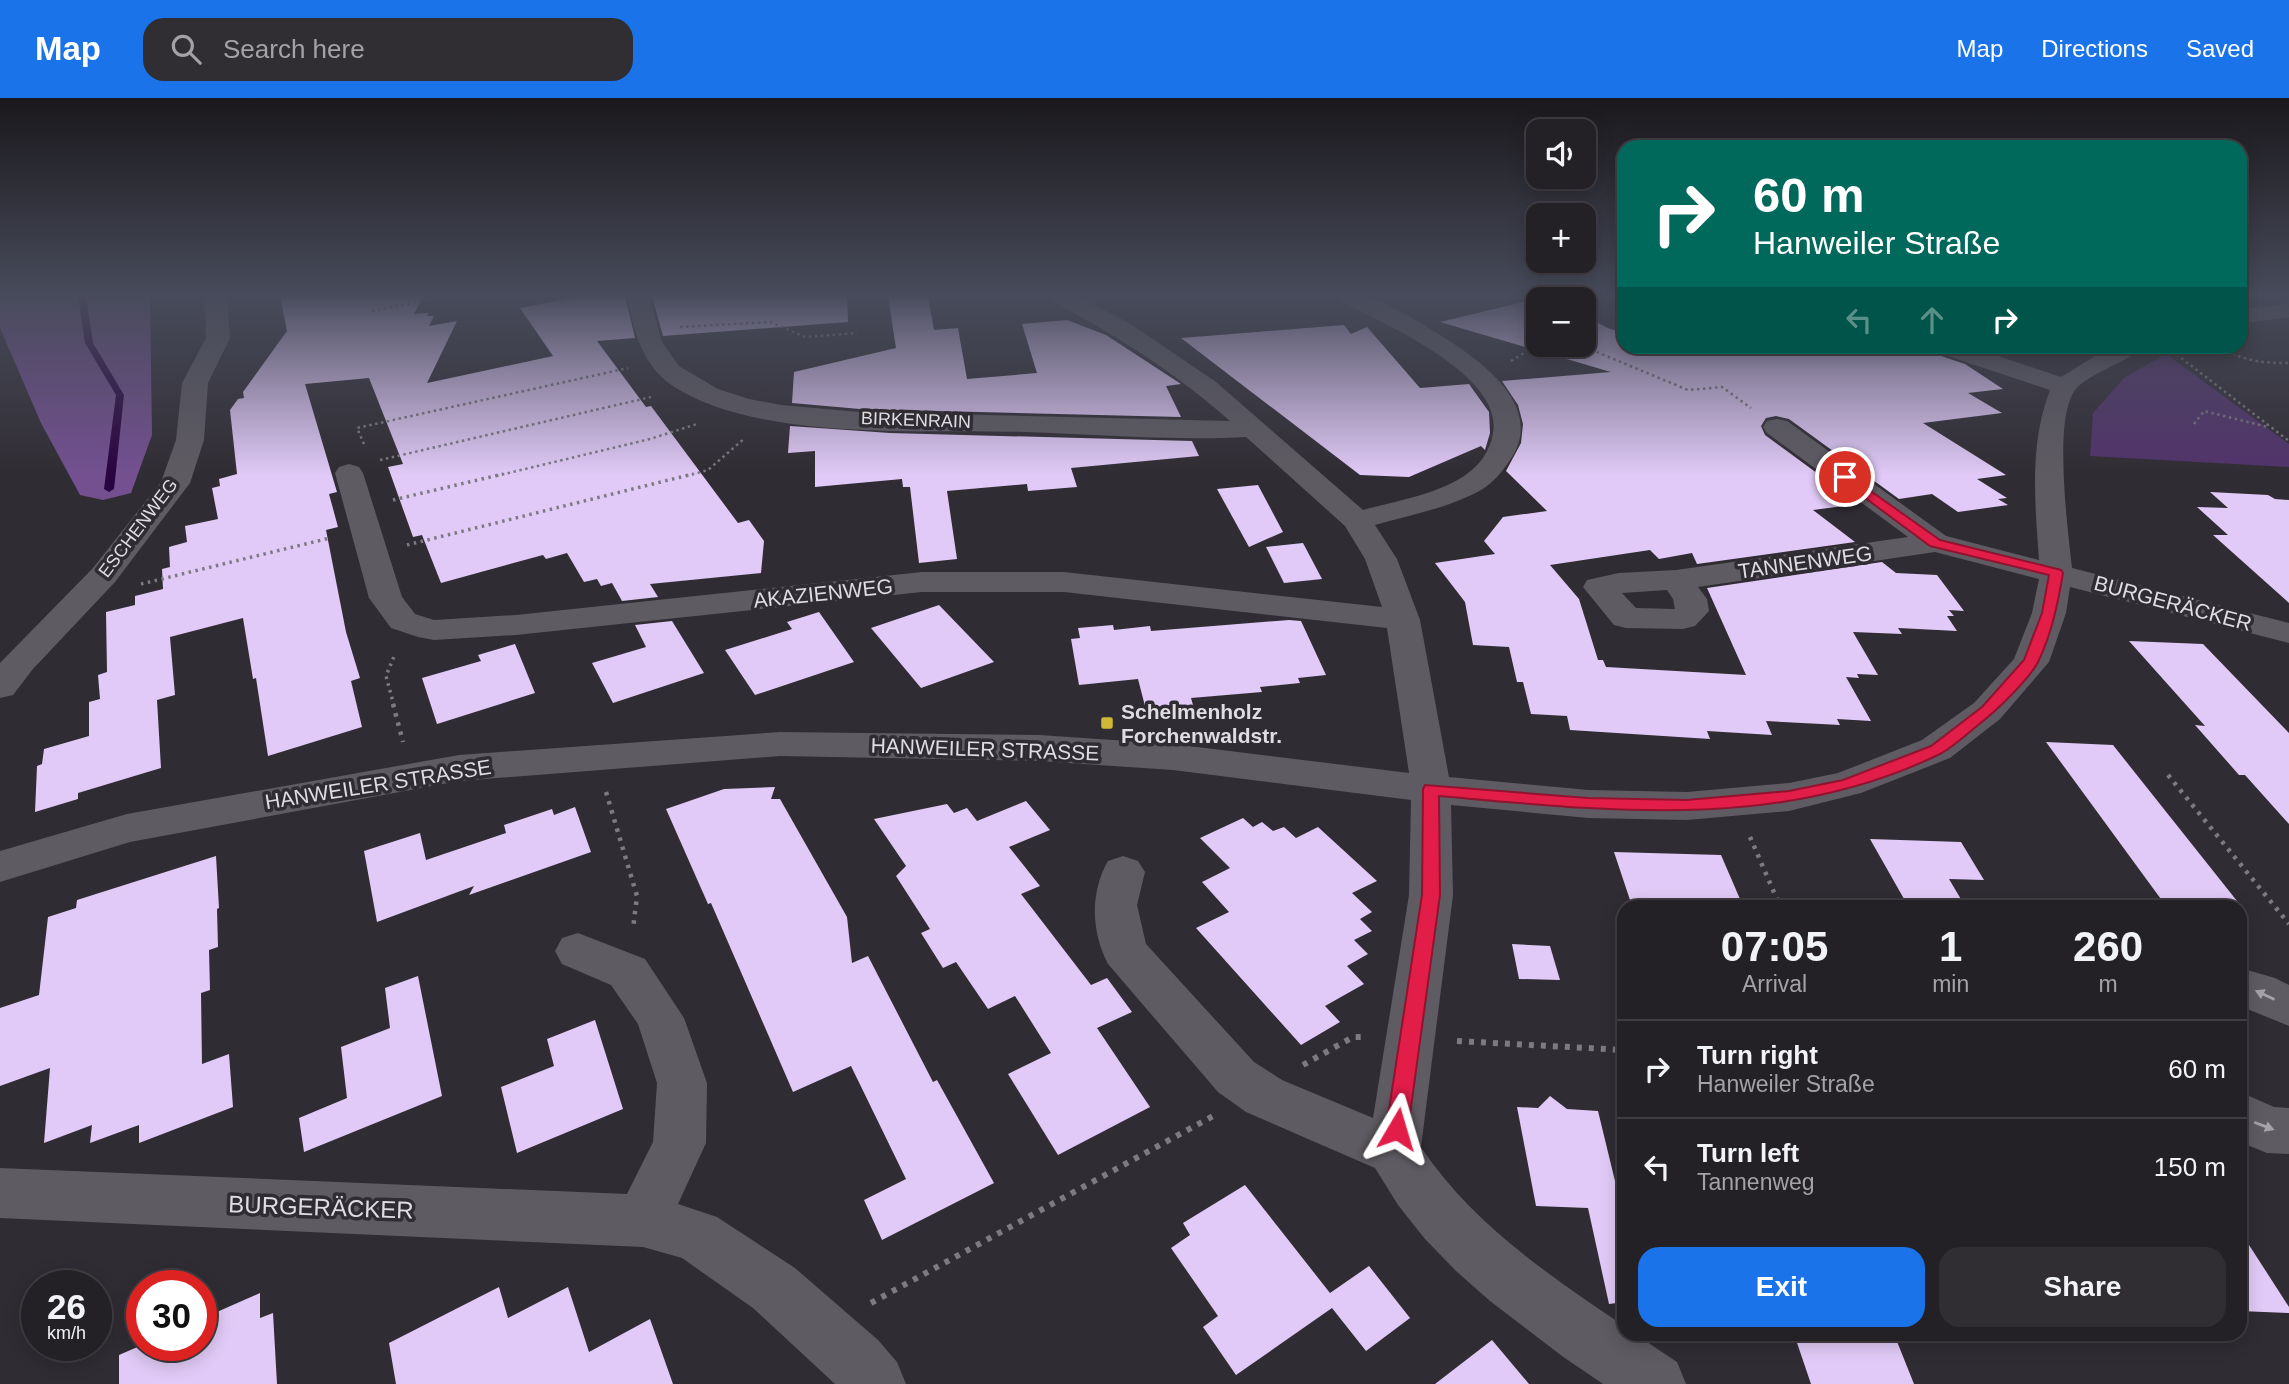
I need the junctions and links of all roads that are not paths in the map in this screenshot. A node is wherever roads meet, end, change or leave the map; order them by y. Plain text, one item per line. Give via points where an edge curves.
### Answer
1 (209, 356) edge
2 (658, 356) edge
3 (1163, 356) edge
4 (1453, 356) edge
5 (1979, 356) edge
6 (2109, 356) edge
7 (2064, 386) junction
8 (1255, 428) junction
9 (1777, 428) dead end
10 (360, 468) road end
11 (1357, 521) junction
12 (1935, 543) junction
13 (2056, 573) junction
14 (1676, 580) dead end
15 (1403, 620) junction
16 (2249, 623) junction
17 (2289, 634) edge
18 (2289, 663) edge
19 (7, 669) edge
20 (1431, 789) junction
21 (0, 867) edge
22 (1123, 872) dead end
23 (578, 951) dead end
24 (2247, 989) edge
25 (2289, 1007) edge
26 (2247, 1119) edge
27 (2289, 1131) edge
28 (1394, 1152) junction
29 (0, 1193) edge
30 (643, 1221) junction
31 (875, 1384) edge
32 (1655, 1384) edge

1 - 19 street, ESCHENWEG via 195,383 190,440 175,483 104,575
2 - 8 street, BIRKENRAIN via 677,377 719,400 775,412 875,419
3 - 8 street
4 - 11 street via 1495,389 1506,411 1510,434 1499,457 1472,484
5 - 7 street
6 - 7 street
7 - 13 street, HANWEILER STRASSE via 2051,438 2049,494
8 - 11 street
9 - 12 street, TANNENWEG
10 - 15 street, AKAZIENWEG via 386,598 403,621 434,630 922,582 990,580 1064,582
11 - 15 street via 1381,559
12 - 13 street, TANNENWEG
12 - 14 street, TANNENWEG
13 - 16 street, BURGERÄCKER
13 - 20 street, HANWEILER STRASSE via 2049,613 2031,662 1987,711 1936,749 1847,784 1789,797 1687,806 1588,804
15 - 20 street
16 - 17 street, BURGERÄCKER
16 - 18 street
20 - 21 street, HANWEILER STRASSE via 1173,757 1039,748 780,744 459,768 127,828
20 - 28 street via 1431,895
22 - 28 street via 1115,905 1124,951 1236,1077
23 - 30 street via 628,972 660,1017 682,1083 679,1143
25 -> 24 street
26 -> 27 street via 2267,1130
28 - 32 street via 1408,1177 1445,1221 1512,1282
29 - 30 street, BURGERÄCKER
30 - 31 street, BURGERÄCKER via 697,1237 774,1288

